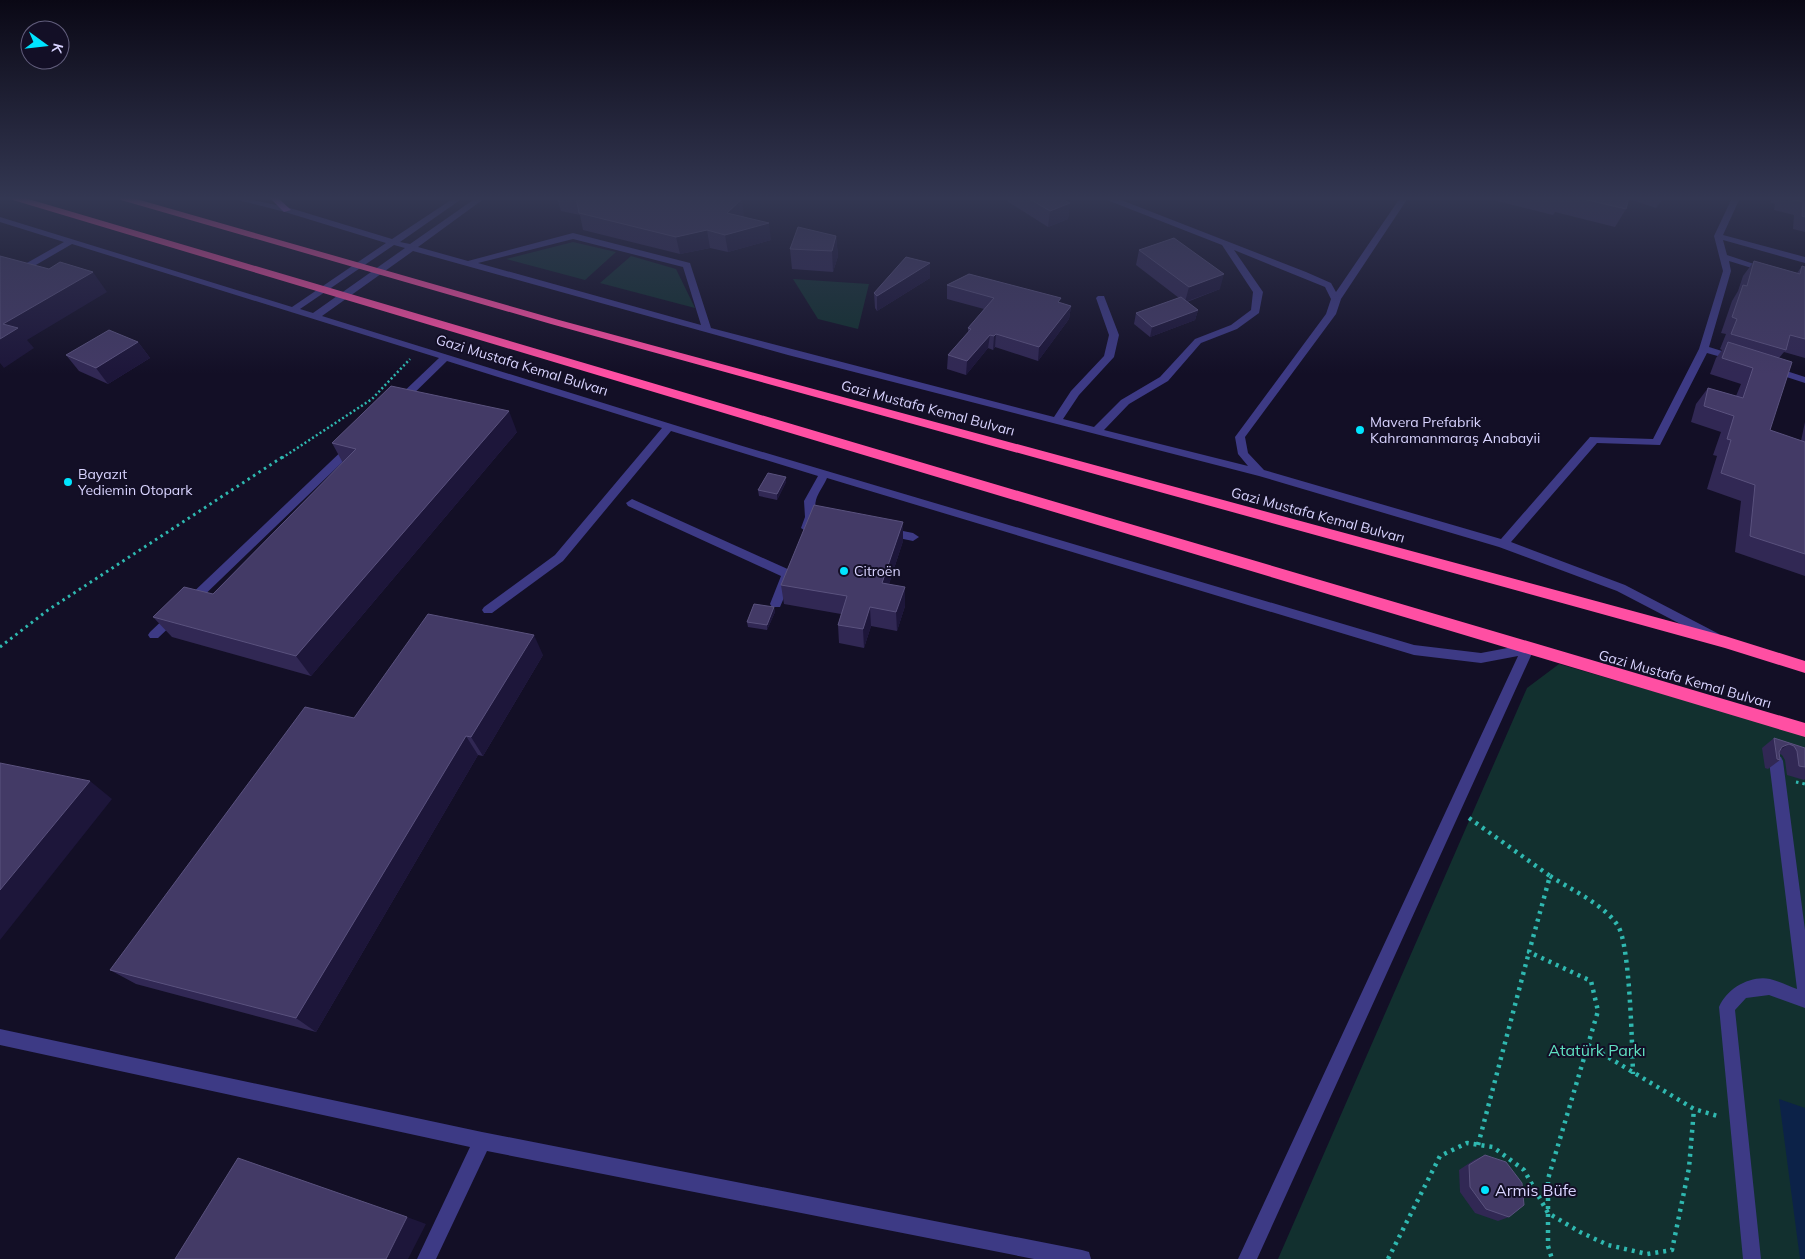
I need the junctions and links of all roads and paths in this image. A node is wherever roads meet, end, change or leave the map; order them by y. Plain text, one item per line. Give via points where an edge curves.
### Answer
1 (45, 257) edge
2 (122, 257) edge
3 (214, 257) edge
4 (328, 257) edge
5 (370, 257) edge
6 (397, 257) edge
7 (446, 257) edge
8 (492, 257) edge
9 (655, 257) edge
10 (1234, 257) edge
11 (1258, 257) edge
12 (1364, 257) edge
13 (1725, 257) joint
14 (468, 263) junction
15 (357, 265) junction
16 (0, 268) edge
17 (377, 271) junction
18 (1778, 273) edge
19 (322, 289) junction
20 (343, 296) junction
21 (1101, 298) dead end
22 (1336, 299) junction
23 (293, 310) junction
24 (314, 316) junction
25 (707, 329) junction
26 (419, 349) junction
27 (1704, 349) junction
28 (446, 357) junction
29 (1741, 360) edge
30 (1759, 366) edge
31 (1805, 380) edge
32 (389, 412) edge
33 (1056, 422) junction
34 (668, 427) junction
35 (1095, 432) junction
36 (360, 439) edge
37 (1260, 473) junction
38 (824, 474) junction
39 (632, 503) dead end
40 (876, 529) edge
41 (912, 536) dead end
42 (802, 541) edge
43 (1502, 544) junction
44 (776, 604) dead end
45 (488, 610) dead end
46 (154, 635) edge
47 (1725, 642) junction
48 (0, 647) edge
49 (1528, 649) junction
50 (1805, 667) edge
51 (1805, 730) edge
52 (1776, 761) edge
53 (1804, 777) edge
54 (1805, 784) edge
55 (1454, 807) junction
56 (1550, 876) junction
57 (1529, 952) junction
58 (1805, 992) edge
59 (1805, 1000) edge
60 (0, 1037) edge
61 (1588, 1046) junction
62 (1633, 1074) junction
63 (1694, 1109) junction
64 (1737, 1121) junction
65 (482, 1141) junction
66 (1478, 1145) junction
67 (1548, 1213) junction
68 (426, 1259) edge
69 (1082, 1259) edge
70 (1247, 1259) edge
71 (1388, 1259) edge
72 (1552, 1259) edge
73 (1752, 1259) edge

1 - 16 street via 19,272
2 - 23 street, Gazi Mustafa Kemal Bulvarı
3 - 19 highway, Gazi Mustafa Kemal Bulvarı
4 - 15 highway, Gazi Mustafa Kemal Bulvarı
5 - 15 street
6 - 17 street
7 - 14 street, Gazi Mustafa Kemal Bulvarı
8 - 14 street
9 - 25 street via 687,265
10 - 35 street via 1258,292 1256,311 1234,327 1198,341 1164,379 1125,402
11 - 22 street via 1328,285
12 - 22 street
13 - 18 street
13 - 27 street via 1727,271
14 - 25 street, Gazi Mustafa Kemal Bulvarı
15 - 17 highway, Gazi Mustafa Kemal Bulvarı
15 - 19 street
17 - 20 street
17 - 47 highway, Gazi Mustafa Kemal Bulvarı
19 - 20 highway, Gazi Mustafa Kemal Bulvarı
19 - 23 street
20 - 24 street
20 - 49 highway, Gazi Mustafa Kemal Bulvarı
21 - 33 street via 1114,335 1109,357 1075,393
22 - 37 street via 1331,314 1240,437 1242,454
23 - 24 street, Gazi Mustafa Kemal Bulvarı
24 - 26 street, Gazi Mustafa Kemal Bulvarı
25 - 33 street, Gazi Mustafa Kemal Bulvarı
26 - 28 street, Gazi Mustafa Kemal Bulvarı
26 - 48 path via 372,399 48,610
27 - 29 street
27 - 43 street via 1656,443 1594,440
28 - 32 street
28 - 34 street, Gazi Mustafa Kemal Bulvarı
30 - 31 street
33 - 35 street, Gazi Mustafa Kemal Bulvarı
34 - 38 street, Gazi Mustafa Kemal Bulvarı
34 - 45 street via 559,558
35 - 37 street, Gazi Mustafa Kemal Bulvarı
36 - 46 street
37 - 43 street, Gazi Mustafa Kemal Bulvarı
38 - 42 street via 810,501 816,518
38 - 49 street, Gazi Mustafa Kemal Bulvarı via 1414,650 1481,658
39 - 44 street via 790,570
40 - 41 street
43 - 47 street, Gazi Mustafa Kemal Bulvarı via 1621,588
47 - 50 highway, Gazi Mustafa Kemal Bulvarı
49 - 51 highway, Gazi Mustafa Kemal Bulvarı
49 - 55 street
52 - 58 street
53 - 54 path
55 - 56 path
55 - 70 street
56 - 57 path
56 - 62 path via 1598,908 1619,927
57 - 61 path via 1591,981 1598,1011
57 - 66 path
59 - 64 street via 1770,987 1742,991 1727,1007
60 - 65 street
61 - 62 path
61 - 67 path via 1548,1179
62 - 63 path
63 - 64 path
63 - 67 path via 1689,1168 1672,1250 1647,1254 1608,1245
64 - 73 street
65 - 68 street
65 - 69 street
66 - 67 path via 1493,1147 1524,1170
66 - 71 path via 1466,1143 1440,1156
67 - 72 path via 1548,1246

